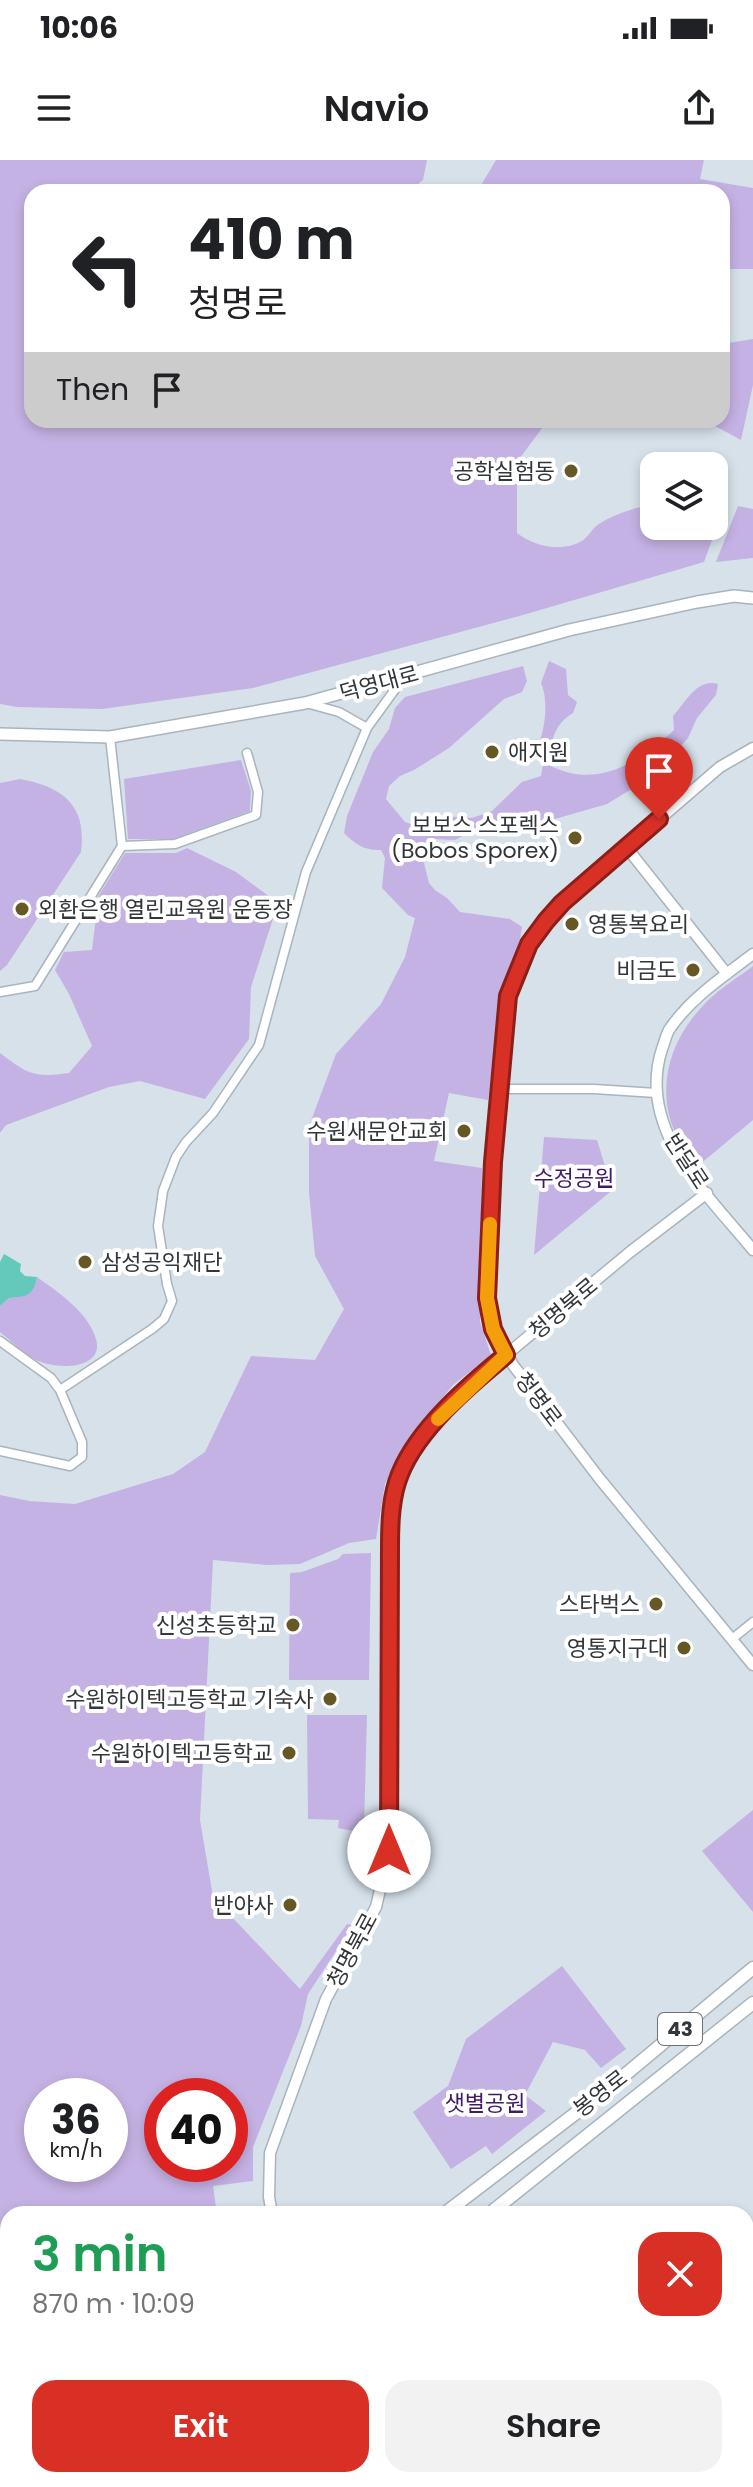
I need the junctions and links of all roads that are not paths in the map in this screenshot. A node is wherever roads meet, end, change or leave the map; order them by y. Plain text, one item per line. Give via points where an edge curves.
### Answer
1 (753, 598) edge
2 (404, 677) junction
3 (305, 703) junction
4 (367, 728) junction
5 (0, 734) edge
6 (110, 737) junction
7 (753, 748) edge
8 (247, 753) dead end
9 (122, 846) junction
10 (627, 848) junction
11 (753, 954) edge
12 (727, 974) junction
13 (0, 992) edge
14 (499, 1089) junction
15 (656, 1093) junction
16 (707, 1193) junction
17 (753, 1250) edge
18 (0, 1341) edge
19 (506, 1355) junction
20 (60, 1390) junction
21 (0, 1451) edge
22 (753, 1622) edge
23 (732, 1639) junction
24 (753, 1665) edge
25 (753, 1968) edge
26 (753, 2003) edge
27 (271, 2206) edge
28 (454, 2206) edge
29 (499, 2206) edge

1 - 2 main road, 덕영대로 via 697,602 569,630
2 - 3 main road, 덕영대로
2 - 4 street
3 - 4 street via 339,712
3 - 6 main road, 덕영대로
4 - 20 street via 306,872 259,1045 176,1157 163,1191 158,1226 172,1301 164,1319
5 - 6 main road, 덕영대로
6 - 9 street
7 - 10 street, 청명로 via 720,767
8 - 9 street via 258,792 256,815 175,844
9 - 13 street via 35,986
10 - 12 street
10 - 14 street, 청명로 via 562,903 529,944 508,996
11 - 12 street, 반달로
12 - 15 street, 반달로 via 669,1029 656,1068
14 - 15 street
14 - 19 street, 청명로 via 487,1298 493,1329
15 - 16 street, 반달로 via 667,1134
16 - 17 street, 반달로
16 - 19 street, 청명북로
18 - 20 street
19 - 23 street, 청명로
19 - 27 street, 청명북로 via 448,1407 413,1447 399,1475 390,1525 389,1851 376,1907 326,1999 270,2153
20 - 21 street via 82,1442 82,1457 70,1466
22 - 23 street
23 - 24 street, 청명로
25 - 28 main road, 봉영로 / 43 via 614,2084
26 - 29 main road, 봉영로 / 43

